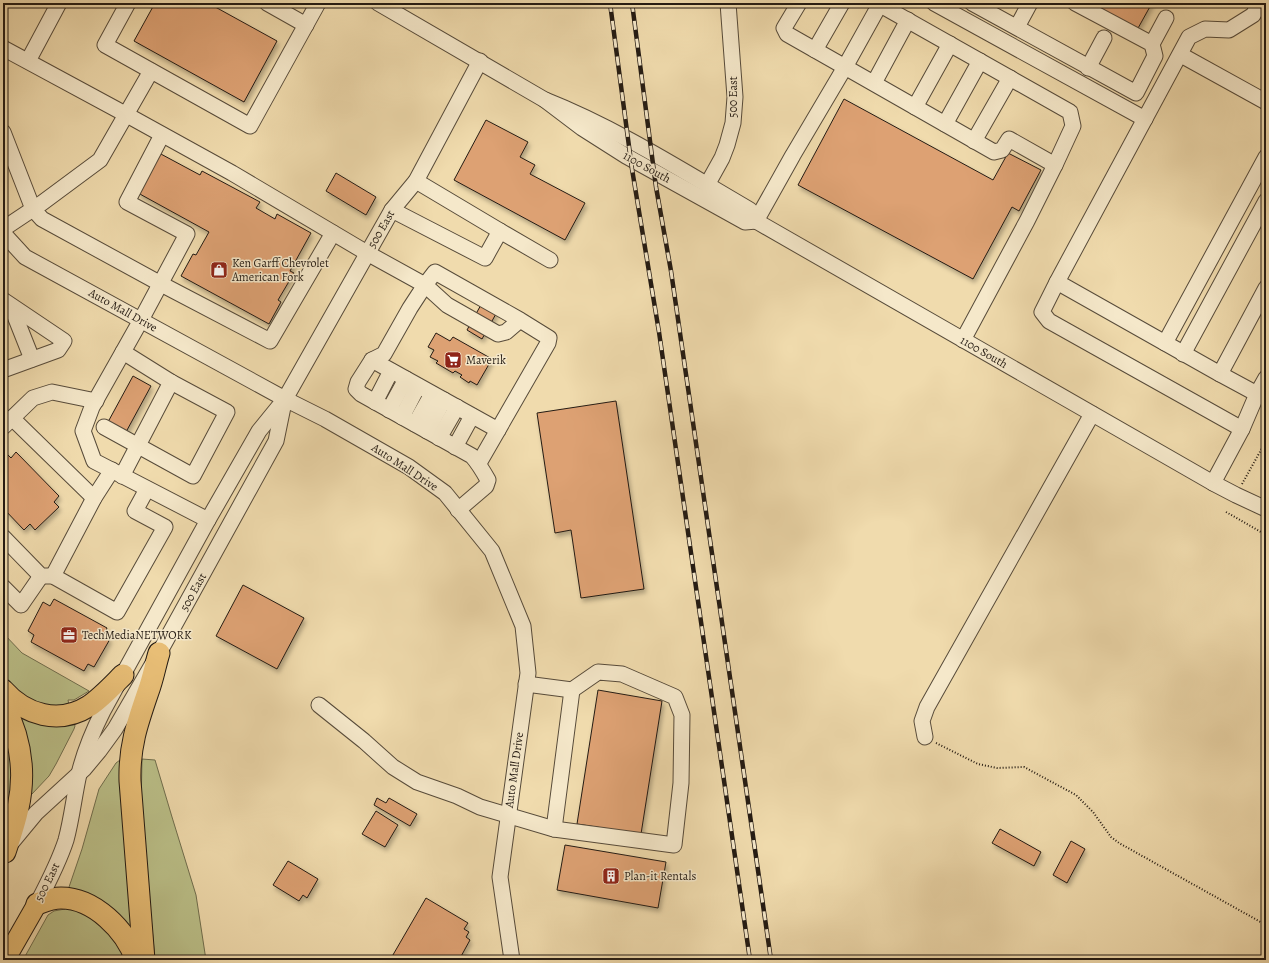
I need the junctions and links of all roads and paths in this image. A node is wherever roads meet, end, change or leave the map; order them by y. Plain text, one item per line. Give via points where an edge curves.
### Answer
1 (59, 3) edge
2 (128, 3) edge
3 (267, 3) edge
4 (318, 3) edge
5 (378, 3) edge
6 (728, 3) edge
7 (799, 3) edge
8 (842, 3) edge
9 (934, 3) edge
10 (972, 3) edge
11 (1030, 3) edge
12 (1075, 3) edge
13 (1260, 3) edge
14 (878, 4) edge
15 (1166, 18) dead end
16 (908, 20) junction
17 (306, 25) junction
18 (1017, 27) junction
19 (1104, 38) dead end
20 (950, 44) junction
21 (1152, 44) junction
22 (3, 48) edge
23 (815, 50) junction
24 (1181, 55) junction
25 (28, 61) junction
26 (480, 61) junction
27 (980, 61) junction
28 (846, 67) junction
29 (1088, 68) junction
30 (151, 71) junction
31 (1010, 78) junction
32 (874, 83) junction
33 (545, 100) junction
34 (1266, 102) edge
35 (915, 107) junction
36 (127, 115) junction
37 (1145, 119) junction
38 (945, 124) junction
39 (3, 132) edge
40 (162, 135) junction
41 (974, 141) junction
42 (1266, 157) edge
43 (1055, 165) junction
44 (416, 181) junction
45 (707, 185) junction
46 (1266, 202) edge
47 (33, 209) junction
48 (392, 210) junction
49 (756, 221) junction
50 (3, 229) edge
51 (500, 232) junction
52 (3, 233) edge
53 (333, 233) junction
54 (367, 253) junction
55 (550, 260) dead end
56 (1057, 282) junction
57 (161, 284) junction
58 (425, 286) junction
59 (1266, 288) edge
60 (7, 303) edge
61 (141, 320) junction
62 (520, 320) junction
63 (962, 340) junction
64 (1165, 343) junction
65 (123, 352) junction
66 (1183, 354) junction
67 (32, 360) junction
68 (372, 360) junction
69 (3, 370) edge
70 (391, 371) junction
71 (1220, 374) junction
72 (1266, 378) edge
73 (171, 382) junction
74 (412, 382) junction
75 (1257, 394) junction
76 (285, 399) junction
77 (444, 400) junction
78 (96, 401) junction
79 (375, 402) junction
80 (388, 410) junction
81 (1092, 414) junction
82 (472, 416) junction
83 (7, 422) edge
84 (104, 427) dead end
85 (421, 427) junction
86 (1242, 429) junction
87 (498, 430) junction
88 (1266, 441) edge
89 (138, 447) junction
90 (455, 447) junction
91 (478, 463) junction
92 (117, 473) junction
93 (1213, 483) junction
94 (1242, 485) dead end
95 (147, 489) junction
96 (94, 498) junction
97 (1266, 509) edge
98 (458, 510) junction
99 (1226, 512) dead end
100 (208, 520) junction
101 (1266, 535) edge
102 (3, 537) edge
103 (47, 576) junction
104 (3, 587) edge
105 (159, 653) junction
106 (124, 676) junction
107 (526, 684) junction
108 (3, 690) edge
109 (572, 690) junction
110 (3, 704) edge
111 (318, 704) dead end
112 (925, 737) joint
113 (79, 774) junction
114 (508, 815) junction
115 (554, 829) junction
116 (4, 854) edge
117 (37, 904) junction
118 (1266, 925) edge
119 (5, 960) edge
120 (136, 960) edge
121 (144, 960) edge
122 (512, 960) edge

1 - 25 street
2 - 30 street via 105,45
3 - 17 street
4 - 17 street
5 - 26 street, 1100 South
6 - 45 street, 500 East via 735,97 733,123 722,158
7 - 23 street via 784,28 786,34
8 - 23 street
9 - 37 street
10 - 18 street
11 - 18 street
12 - 21 street
13 - 24 street via 1253,16 1229,30 1205,28 1189,37
14 - 16 street
14 - 28 street
15 - 21 street
16 - 20 street
16 - 32 street
17 - 30 street via 250,126
18 - 29 street
19 - 29 street
20 - 27 street
20 - 35 street
21 - 29 street via 1154,56 1136,93
22 - 25 street
23 - 28 street
24 - 34 street
24 - 37 street
25 - 36 street
26 - 33 street, 1100 South
26 - 44 street, 500 East
27 - 31 street
27 - 38 street
28 - 32 street
28 - 49 street
30 - 36 street
31 - 41 street
31 - 43 street via 1070,112 1073,126
32 - 35 street
33 - 45 street, 1100 South via 606,128
33 - 49 street, 1100 South via 602,141 661,175 745,222
35 - 38 street
36 - 40 street
36 - 47 street via 100,160
37 - 56 street
38 - 41 street
39 - 47 street
40 - 53 street
40 - 57 street via 127,202 187,234
41 - 43 street via 994,152 1002,150 1009,139
42 - 64 street
43 - 63 street
44 - 48 street, 500 East
44 - 51 street
45 - 49 street, 1100 South via 750,210
46 - 66 street
47 - 50 street
47 - 57 street via 42,219
48 - 51 street via 485,258
48 - 54 street, 500 East
49 - 63 street, 1100 South
51 - 55 street
52 - 61 street, Auto Mall Drive via 25,256
53 - 54 street
53 - 57 street via 270,341
54 - 58 street
54 - 76 street, 500 East
56 - 64 street
56 - 86 street via 1042,312 1049,321
57 - 61 street
58 - 62 street via 447,304 498,334 506,332
58 - 62 street via 435,272
58 - 68 street via 384,354
59 - 71 street
60 - 67 street
60 - 67 street via 64,341 58,350
61 - 65 street
61 - 76 street, Auto Mall Drive
62 - 87 street via 549,338 548,343
63 - 81 street, 1100 South
64 - 66 street
65 - 73 street
65 - 78 street
66 - 71 street
67 - 69 street
68 - 70 street
68 - 79 street via 356,389
70 - 74 street
70 - 79 street
71 - 75 street
72 - 75 street
73 - 89 street
73 - 89 street via 227,412 193,476
74 - 77 street
74 - 80 street
74 - 85 street
75 - 86 street
76 - 98 street, Auto Mall Drive via 409,467 445,493
76 - 100 street, 500 East via 259,431
76 - 105 street, 500 East via 276,441
77 - 82 street
77 - 85 street
77 - 85 street
78 - 83 street via 52,392 33,398
78 - 92 street via 83,431 94,461
79 - 80 street
80 - 85 street
81 - 93 street, 1100 South
81 - 112 street via 927,707 922,721
82 - 87 street
82 - 90 street
83 - 96 street
84 - 89 street
85 - 90 street
86 - 93 street
87 - 91 street
88 - 94 path
89 - 92 street
90 - 91 street via 472,456
91 - 98 street via 488,480 486,486
92 - 95 street
92 - 96 street
93 - 97 street, 1100 South
95 - 100 street
95 - 103 street via 135,511 165,527 117,612
96 - 103 street
98 - 107 street, Auto Mall Drive via 492,551 523,626 528,673
99 - 101 path
100 - 106 street, 500 East
102 - 103 street
103 - 104 street via 21,605
105 - 113 street, 500 East via 115,729 96,756
105 - 121 highway via 135,730 130,764
106 - 108 highway via 89,706 60,715 31,711 18,704
106 - 113 street, 500 East via 96,726
107 - 109 street
107 - 114 street, Auto Mall Drive
109 - 115 street
109 - 115 street via 598,672 622,674 675,697 682,715 681,783 674,845
110 - 116 highway via 16,733 22,769 18,808
111 - 114 street via 393,767 417,782 480,807
112 - 118 path via 978,764 997,768 1024,767 1076,796 1119,843
113 - 116 street, 500 East via 36,813
113 - 117 street, 500 East via 65,840 54,871
114 - 115 street
114 - 122 street, Auto Mall Drive via 500,877
117 - 119 main road, 500 East
117 - 120 highway via 51,899 66,898 95,909 119,929

